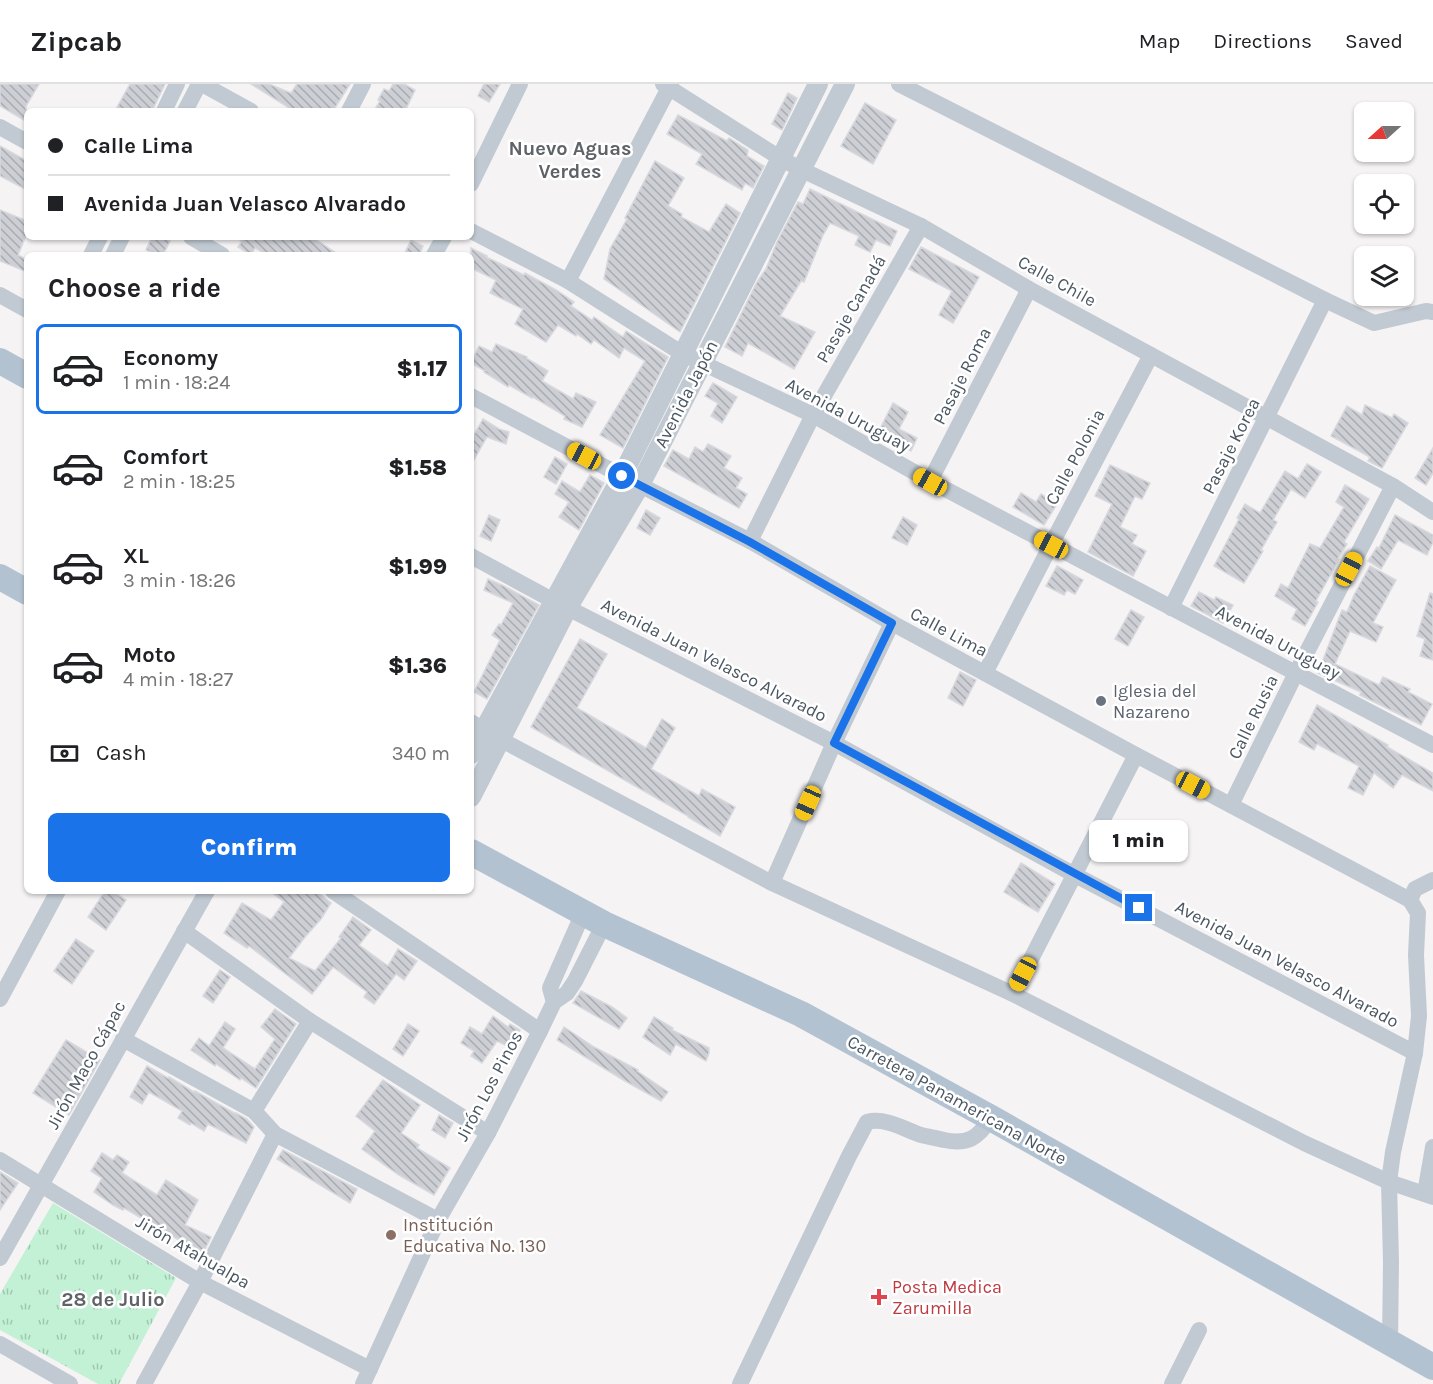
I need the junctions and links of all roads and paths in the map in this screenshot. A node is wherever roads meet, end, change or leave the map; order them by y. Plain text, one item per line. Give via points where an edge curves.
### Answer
1 (177, 84) edge
2 (200, 84) edge
3 (363, 84) edge
4 (520, 84) edge
5 (818, 84) edge
6 (845, 84) edge
7 (899, 84) edge
8 (668, 85) edge
9 (165, 108) edge
10 (187, 108) edge
11 (245, 108) edge
12 (351, 108) edge
13 (0, 126) edge
14 (24, 140) edge
15 (780, 158) junction
16 (800, 169) junction
17 (474, 178) edge
18 (921, 226) junction
19 (474, 233) edge
20 (196, 240) edge
21 (217, 252) edge
22 (568, 281) junction
23 (1029, 289) junction
24 (0, 295) edge
25 (1325, 300) junction
26 (1431, 307) edge
27 (24, 308) edge
28 (683, 354) junction
29 (1151, 355) junction
30 (0, 361) edge
31 (703, 364) junction
32 (24, 374) edge
33 (474, 398) edge
34 (813, 415) junction
35 (1267, 418) junction
36 (622, 476) junction
37 (930, 482) junction
38 (640, 485) junction
39 (1392, 486) junction
40 (1433, 512) edge
41 (750, 542) junction
42 (1051, 545) junction
43 (474, 558) edge
44 (0, 577) edge
45 (24, 590) edge
46 (561, 604) junction
47 (1171, 608) junction
48 (892, 623) junction
49 (985, 673) junction
50 (1296, 673) junction
51 (485, 731) edge
52 (834, 743) junction
53 (1433, 745) edge
54 (474, 748) edge
55 (1136, 755) junction
56 (474, 783) edge
57 (1231, 805) junction
58 (474, 854) edge
59 (1076, 875) junction
60 (1433, 880) edge
61 (772, 883) junction
62 (56, 894) edge
63 (205, 894) edge
64 (337, 894) edge
65 (1410, 900) junction
66 (594, 918) junction
67 (184, 931) junction
68 (1013, 994) junction
69 (0, 999) edge
70 (554, 1002) junction
71 (310, 1021) junction
72 (540, 1031) junction
73 (123, 1039) junction
74 (1415, 1053) junction
75 (254, 1111) junction
76 (991, 1118) junction
77 (275, 1134) junction
78 (488, 1134) junction
79 (1433, 1148) edge
80 (0, 1160) edge
81 (1389, 1182) junction
82 (41, 1185) junction
83 (1429, 1195) edge
84 (438, 1220) junction
85 (0, 1258) edge
86 (200, 1282) junction
87 (1199, 1330) dead end
88 (0, 1344) edge
89 (1390, 1344) junction
90 (1433, 1367) edge
91 (367, 1377) edge
92 (70, 1384) edge
93 (144, 1384) edge
94 (740, 1384) edge
95 (1172, 1384) edge

1 - 9 street
2 - 10 street
2 - 11 street
3 - 12 street
4 - 17 street
5 - 15 street, Avenida Japón
6 - 16 street, Avenida Japón
7 - 25 street
8 - 15 street, Calle Chile
8 - 22 street
13 - 14 street
15 - 16 street, Calle Chile
15 - 28 street, Avenida Japón
16 - 18 street, Calle Chile
16 - 31 street, Avenida Japón
18 - 23 street, Calle Chile
18 - 34 street, Pasaje Canadá
19 - 22 street, Avenida Uruguay
20 - 21 street
22 - 28 street, Avenida Uruguay
23 - 29 street, Calle Chile
23 - 37 street, Pasaje Roma
24 - 27 street
25 - 26 street via 1374,323
25 - 35 street, Pasaje Korea
28 - 31 street, Avenida Uruguay
28 - 36 street, Avenida Japón
29 - 35 street, Calle Chile
29 - 42 street, Calle Polonia
30 - 32 main road
31 - 34 street, Avenida Uruguay
31 - 38 street, Avenida Japón
33 - 36 street, Calle Lima
34 - 37 street, Avenida Uruguay
34 - 41 street, Pasaje Canadá
35 - 39 street, Calle Chile
35 - 47 street, Pasaje Korea
36 - 38 street, Calle Lima
36 - 46 street, Avenida Japón
37 - 42 street, Avenida Uruguay
38 - 41 street, Calle Lima
38 - 46 street, Avenida Japón
39 - 40 street, Calle Chile
39 - 50 street, Calle Rusia
41 - 48 street, Calle Lima
42 - 47 street, Avenida Uruguay
42 - 49 street, Calle Polonia
43 - 46 street, Avenida Juan Velasco Alvarado
44 - 45 main road
46 - 51 street
46 - 52 street, Avenida Juan Velasco Alvarado
47 - 50 street, Avenida Uruguay
48 - 49 street, Calle Lima
48 - 52 street
49 - 55 street, Calle Lima
50 - 53 street, Avenida Uruguay
50 - 57 street, Calle Rusia
51 - 54 street
51 - 56 street
51 - 61 street
52 - 59 street, Avenida Juan Velasco Alvarado
52 - 61 street
55 - 57 street, Calle Lima
55 - 59 street
57 - 65 street, Calle Lima
58 - 66 main road, Carretera Panamericana Norte
59 - 68 street
59 - 74 street, Avenida Juan Velasco Alvarado
60 - 65 street via 1415,889
61 - 68 street
62 - 69 street
63 - 67 street, Jirón Maco Cápac
64 - 72 street, Jirón Los Pinos
65 - 74 street via 1418,913 1419,1016
66 - 70 street via 575,981
66 - 70 street via 550,988
66 - 76 main road, Carretera Panamericana Norte via 801,1014
67 - 71 street
67 - 73 street, Jirón Maco Cápac
68 - 81 street via 1304,1143
70 - 72 street
71 - 75 street
71 - 78 street
72 - 78 street, Jirón Los Pinos
73 - 75 street
73 - 82 street, Jirón Maco Cápac
74 - 81 street
75 - 77 street
76 - 89 main road, Carretera Panamericana Norte
76 - 94 street via 978,1135 961,1142 922,1135 881,1121 867,1122
77 - 84 street
77 - 86 street
78 - 84 street, Jirón Los Pinos
79 - 83 street
80 - 82 street, Jirón Atahualpa
81 - 83 street
81 - 89 street
82 - 85 street, Jirón Maco Cápac
82 - 86 street, Jirón Atahualpa
84 - 91 street, Jirón Los Pinos
86 - 91 street, Jirón Atahualpa
86 - 93 street
87 - 95 street
88 - 92 street
89 - 90 main road, Carretera Panamericana Norte

